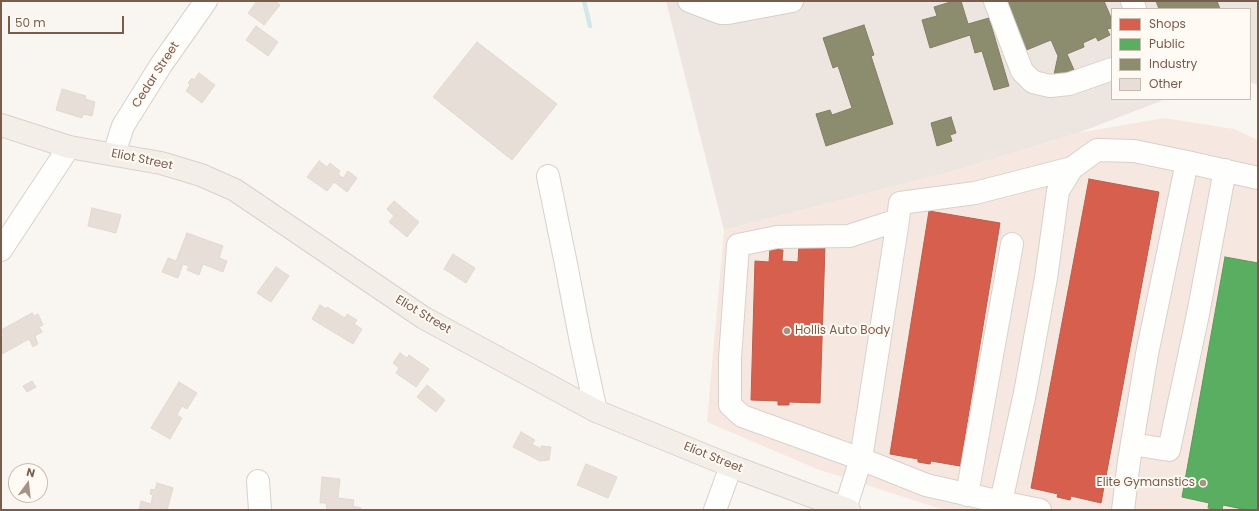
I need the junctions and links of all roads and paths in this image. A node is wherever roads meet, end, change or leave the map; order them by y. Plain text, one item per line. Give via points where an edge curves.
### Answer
1 (206, 1) edge
2 (689, 1) edge
3 (792, 1) edge
4 (995, 1) edge
5 (741, 8) edge
6 (1111, 69) edge
7 (1, 125) edge
8 (69, 147) junction
9 (114, 154) junction
10 (1187, 162) junction
11 (1072, 168) junction
12 (1225, 170) junction
13 (548, 176) dead end
14 (1258, 178) edge
15 (898, 220) junction
16 (1012, 244) dead end
17 (1, 250) edge
18 (596, 411) junction
19 (1132, 444) junction
20 (861, 459) junction
21 (731, 466) junction
22 (258, 481) dead end
23 (967, 495) junction
24 (1000, 506) edge
25 (847, 509) edge
26 (260, 510) edge
27 (715, 510) edge
28 (1040, 510) edge
29 (1124, 510) edge

1 - 9 street, Cedar Street via 161,64 123,126
2 - 5 street via 721,13
3 - 5 street
4 - 6 street via 1022,71 1033,82 1050,86 1069,84
7 - 8 main road, Eliot Street
8 - 9 main road, Eliot Street
8 - 17 street
9 - 18 main road, Eliot Street via 161,163 201,175 235,190 424,318
10 - 11 street via 1134,151 1097,150
10 - 12 street
10 - 19 street via 1147,354
11 - 15 street via 975,193 900,203
11 - 24 street via 1058,191 1046,278 1025,393
12 - 14 street
12 - 19 street via 1169,450
13 - 18 street
15 - 20 street
15 - 20 street via 849,236 777,238 738,245 730,358 730,405 742,416
16 - 23 street
18 - 21 main road, Eliot Street
19 - 29 street
20 - 23 street via 926,485
20 - 25 street
21 - 25 main road, Eliot Street
21 - 27 street
22 - 26 street
23 - 24 street
24 - 28 street

